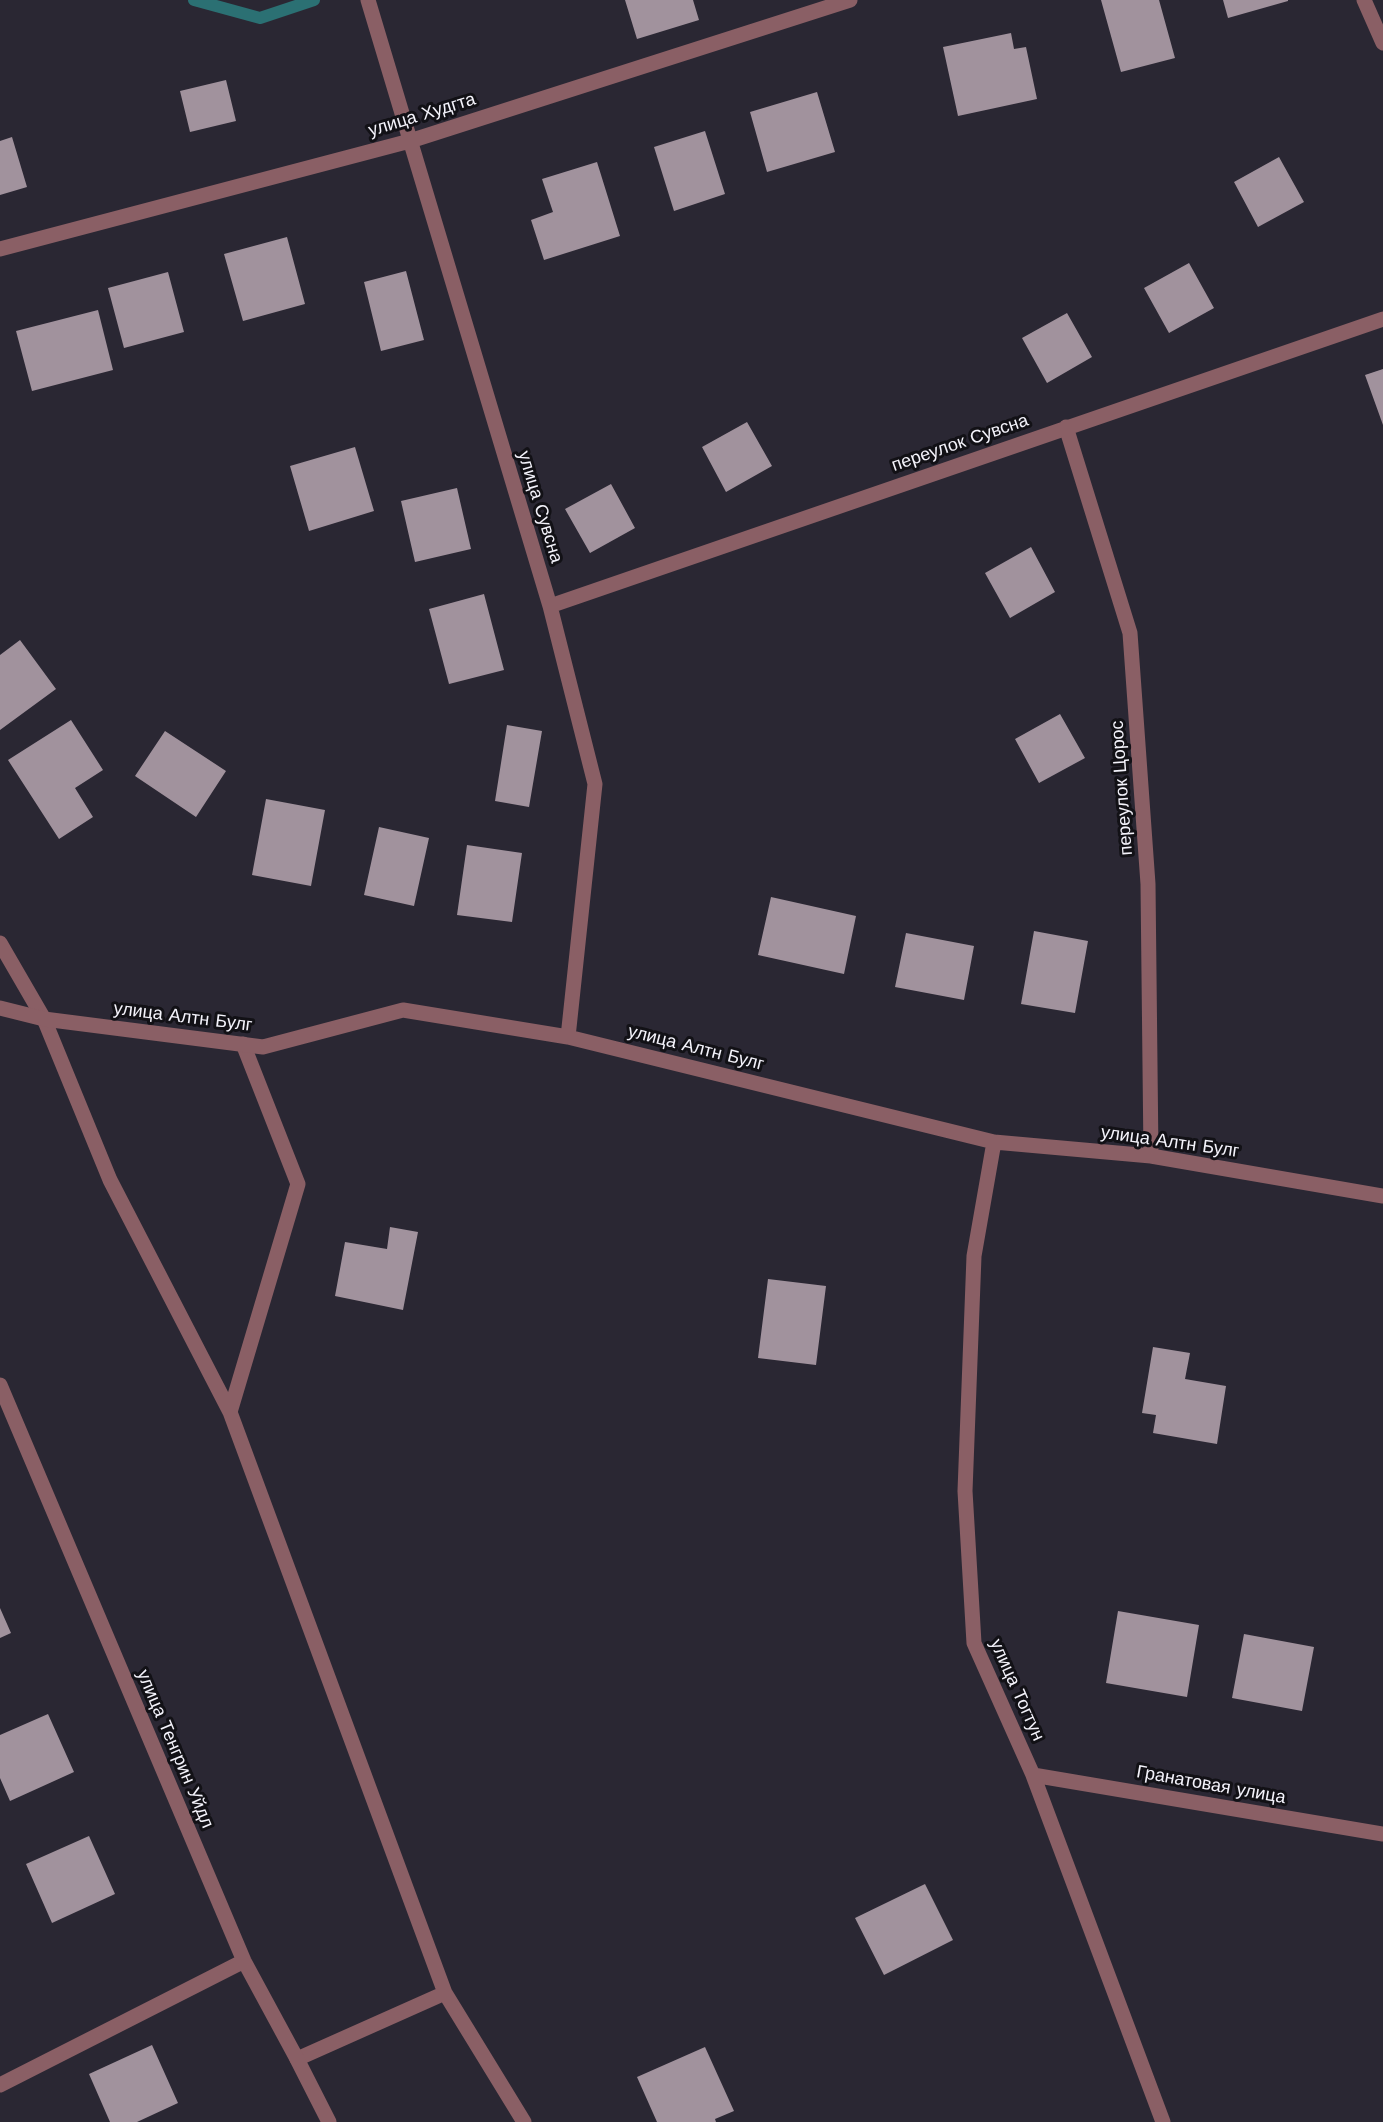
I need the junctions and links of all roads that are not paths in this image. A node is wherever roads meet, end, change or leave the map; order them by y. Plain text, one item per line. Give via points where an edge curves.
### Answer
1 (368, 0) edge
2 (850, 0) edge
3 (1364, 0) edge
4 (1383, 43) edge
5 (410, 141) junction
6 (0, 249) edge
7 (1383, 320) edge
8 (1066, 427) junction
9 (550, 606) junction
10 (0, 943) edge
11 (0, 1008) edge
12 (44, 1019) junction
13 (568, 1037) junction
14 (243, 1044) junction
15 (994, 1142) junction
16 (1151, 1156) junction
17 (1383, 1196) edge
18 (0, 1385) edge
19 (230, 1412) junction
20 (1033, 1775) junction
21 (1383, 1834) edge
22 (244, 1961) junction
23 (445, 1993) junction
24 (297, 2059) junction
25 (0, 2085) edge
26 (329, 2122) edge
27 (524, 2122) edge
28 (1162, 2122) edge

1 - 5 street, улица Сувсна
2 - 5 street, улица Худгта
3 - 4 street
5 - 6 street, улица Худгта
5 - 9 street, улица Сувсна
7 - 8 street, переулок Сувсна
8 - 9 street, переулок Сувсна
8 - 16 street, переулок Цорос via 1130,633 1148,884
9 - 13 street, улица Сувсна via 595,784
10 - 12 street
11 - 12 street, улица Алтн Булг
12 - 14 street, улица Алтн Булг
12 - 19 street via 110,1180
13 - 14 street, улица Алтн Булг via 403,1010 263,1047
13 - 15 street, улица Алтн Булг
14 - 19 street via 298,1184
15 - 16 street, улица Алтн Булг
15 - 20 street, улица Тогтун via 974,1256 965,1502 974,1643
16 - 17 street, улица Алтн Булг
18 - 22 street, улица Тенгрин Уйдл
19 - 23 street
20 - 21 street, Гранатовая улица
20 - 28 street, улица Тогтун
22 - 24 street, улица Тенгрин Уйдл
22 - 25 street
23 - 24 street
23 - 27 street
24 - 26 street, улица Тенгрин Уйдл

